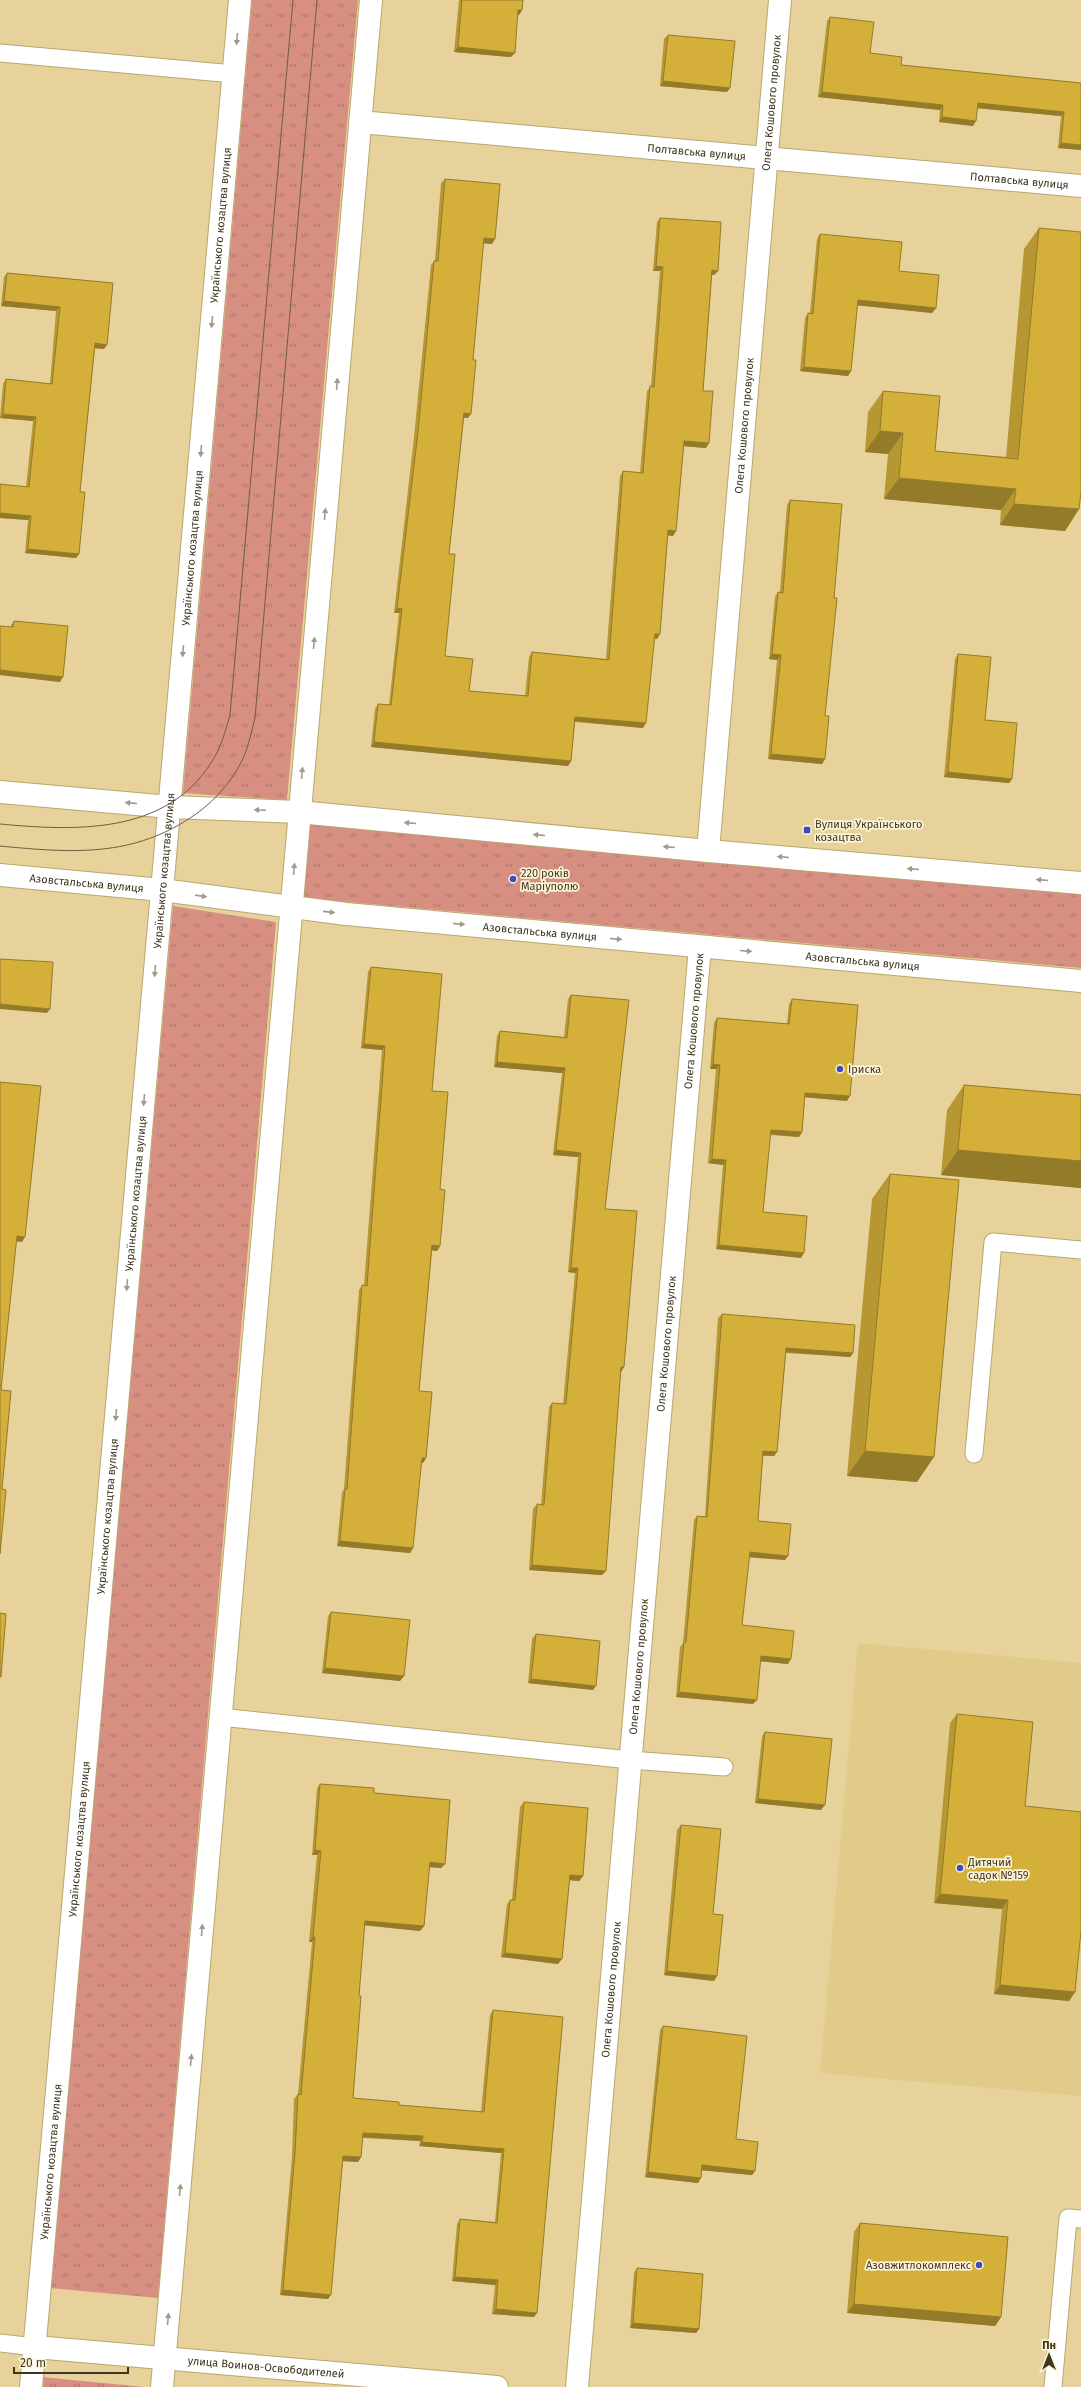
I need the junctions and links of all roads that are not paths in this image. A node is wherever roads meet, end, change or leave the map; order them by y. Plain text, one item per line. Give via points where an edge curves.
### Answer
1 (240, 0) edge
2 (371, 0) edge
3 (780, 0) edge
4 (0, 53) edge
5 (234, 74) junction
6 (360, 122) junction
7 (767, 158) junction
8 (1081, 186) edge
9 (0, 792) edge
10 (170, 807) junction
11 (299, 812) junction
12 (708, 851) junction
13 (0, 875) edge
14 (1081, 883) edge
15 (162, 890) junction
16 (290, 908) junction
17 (700, 947) junction
18 (1081, 981) edge
19 (1081, 1250) edge
20 (974, 1454) dead end
21 (220, 1717) junction
22 (630, 1760) junction
23 (724, 1767) dead end
24 (1081, 2220) edge
25 (0, 2344) edge
26 (35, 2346) junction
27 (165, 2358) junction
28 (31, 2387) edge
29 (162, 2387) edge
30 (497, 2387) edge
31 (577, 2387) edge
32 (1053, 2387) edge

1 -> 5 street, Українського козацтва вулиця
2 - 6 street
3 - 7 street, Олега Кошового провулок
4 - 5 lane
5 -> 10 street, Українського козацтва вулиця
6 - 7 street, Полтавська вулиця
11 -> 6 street
7 - 8 street, Полтавська вулиця
7 - 12 street, Олега Кошового провулок
10 -> 9 street
11 -> 10 street
10 - 15 street, Українського козацтва вулиця
12 -> 11 street
16 -> 11 street
14 -> 12 street
13 - 15 street, Азовстальська вулиця
15 -> 16 street, Азовстальська вулиця
15 -> 26 street, Українського козацтва вулиця
16 -> 17 street, Азовстальська вулиця
16 - 21 street
17 -> 18 street, Азовстальська вулиця
17 - 22 street, Олега Кошового провулок
19 - 20 lane via 993,1242
21 - 22 lane
27 -> 21 street
22 - 23 lane
22 - 31 street, Олега Кошового провулок
24 - 32 lane via 1068,2218
25 - 26 lane
26 - 27 street, улица Воинов-Освободителей
26 - 28 street, Українського козацтва вулиця
27 - 29 street
27 - 30 street, улица Воинов-Освободителей

